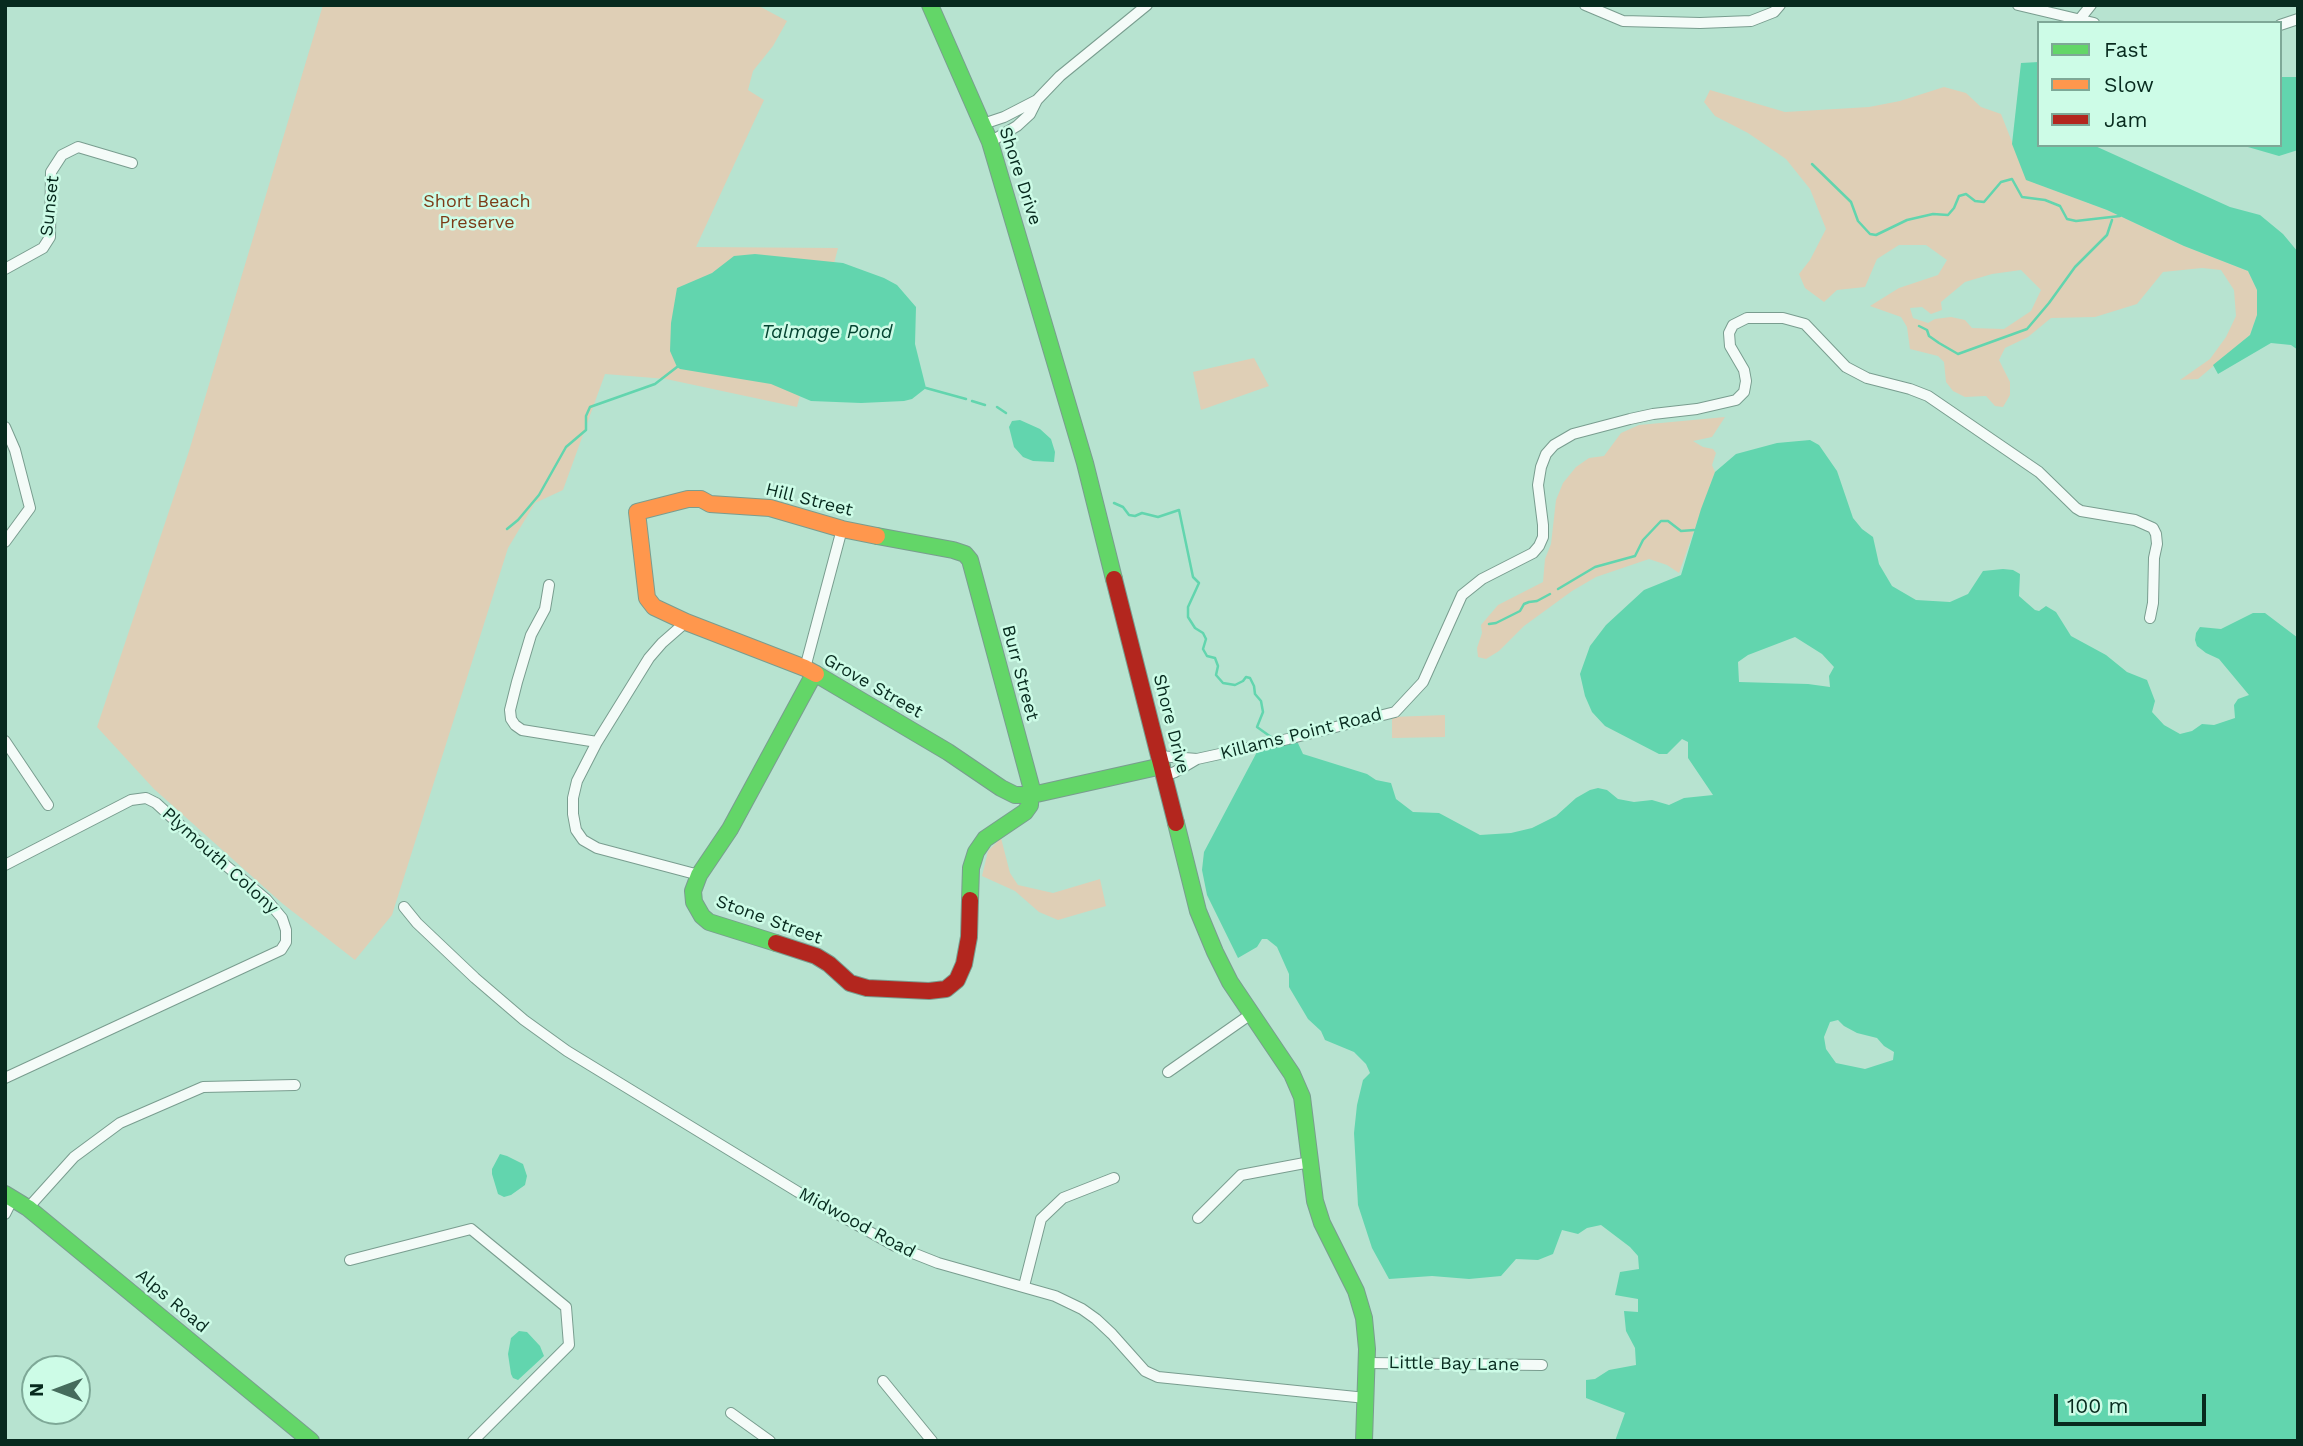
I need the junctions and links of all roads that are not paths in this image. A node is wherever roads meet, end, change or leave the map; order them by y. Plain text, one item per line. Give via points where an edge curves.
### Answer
1 (930, 5) edge
2 (1147, 5) edge
3 (1585, 5) edge
4 (1780, 5) edge
5 (2018, 5) edge
6 (2091, 5) edge
7 (2079, 20) junction
8 (2084, 21) edge
9 (1037, 100) junction
10 (983, 124) junction
11 (990, 142) junction
12 (132, 163) dead end
13 (5, 269) edge
14 (5, 427) edge
15 (637, 512) joint
16 (842, 529) junction
17 (5, 542) edge
18 (970, 560) joint
19 (549, 585) dead end
20 (2150, 618) dead end
21 (687, 622) junction
22 (810, 671) junction
23 (5, 741) edge
24 (597, 742) junction
25 (1197, 759) junction
26 (1162, 766) junction
27 (1032, 795) junction
28 (48, 806) dead end
29 (5, 865) edge
30 (699, 875) junction
31 (404, 907) dead end
32 (1251, 1014) junction
33 (1168, 1072) dead end
34 (5, 1078) edge
35 (295, 1085) dead end
36 (1310, 1162) junction
37 (1114, 1178) dead end
38 (9, 1196) edge
39 (28, 1208) junction
40 (5, 1214) edge
41 (1198, 1218) dead end
42 (350, 1261) dead end
43 (1024, 1286) junction
44 (1367, 1363) junction
45 (1542, 1365) dead end
46 (883, 1381) dead end
47 (1366, 1398) junction
48 (731, 1413) dead end
49 (308, 1440) edge
50 (473, 1441) edge
51 (770, 1441) edge
52 (932, 1441) edge
53 (1364, 1441) edge

1 - 10 street, Shore Drive
2 - 9 street
3 - 4 street via 1623,21 1700,23 1751,21
5 - 7 street
6 - 7 street
7 - 8 street
9 - 10 street
9 - 11 street via 1017,126
10 - 11 street, Shore Drive
11 - 26 street, Shore Drive via 1085,463
12 - 13 street, Sunset via 78,146 62,155 51,172 50,237 43,248
14 - 17 street via 30,508
15 - 16 street, Hill Street via 701,499 710,504 769,508
15 - 21 street, Grove Street via 647,598 654,607
16 - 18 street, Hill Street via 953,550
16 - 22 street
18 - 27 street, Burr Street
19 - 24 street via 545,609 531,635 517,682 511,719 522,730
20 - 25 street, Killams Point Road via 2157,544 2153,528 2135,520 2081,511 2039,472 1928,396 1856,374 1805,324 1783,318 1747,318 1733,325 1729,333 1746,381 1744,392 1735,400 1630,419 1554,445 1546,454 1538,485 1543,525 1539,546 1462,596 1423,682 1395,712
21 - 22 street, Grove Street
21 - 24 street via 649,658
22 - 27 street, Grove Street via 1002,788 1015,795
22 - 30 street via 730,829
23 - 28 street
24 - 30 street via 573,798 576,830 583,840 597,848
25 - 26 street, Killams Point Road
25 - 26 street, Killams Point Road via 1175,772
26 - 27 street, Grove Street
26 - 32 street, Shore Drive via 1203,926
27 - 30 street, Stone Street via 1025,812 985,839 976,852 964,964 957,980 946,989 867,988 849,983 816,956 709,922 694,902
29 - 34 street, Plymouth Colony via 131,800 146,798 266,899 286,930 281,950
31 - 43 street, Midwood Road via 524,1020 620,1084 895,1246 938,1263
32 - 33 street
32 - 36 street, Shore Drive via 1301,1092
35 - 39 street via 203,1087 120,1122 74,1157
36 - 41 street via 1243,1174
36 - 44 street, Shore Drive via 1320,1216 1360,1303
37 - 43 street via 1063,1198 1041,1219
38 - 39 street, Alps Road
38 - 40 street
39 - 49 street, Alps Road
42 - 50 street via 471,1229 566,1307 569,1345
43 - 47 street, Midwood Road via 1082,1309 1145,1371 1158,1377
44 - 45 street, Little Bay Lane
44 - 47 street, Shore Drive
46 - 52 street
47 - 53 street, Shore Drive
48 - 51 street

